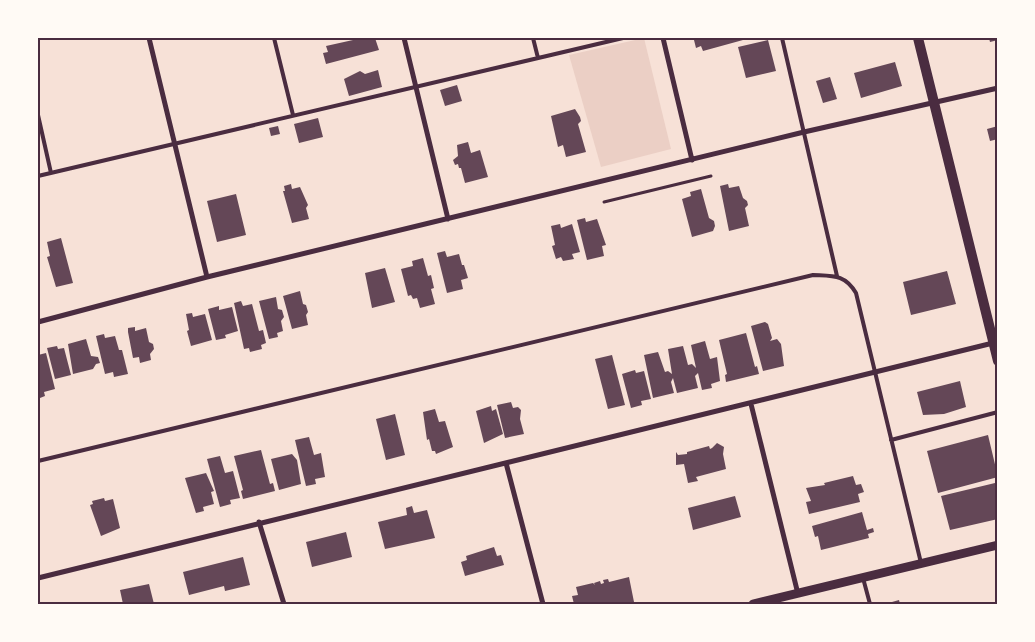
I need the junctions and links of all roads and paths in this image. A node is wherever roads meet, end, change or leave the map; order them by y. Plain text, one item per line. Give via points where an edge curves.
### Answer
1 (148, 38) edge
2 (274, 38) edge
3 (404, 38) edge
4 (533, 38) edge
5 (623, 38) edge
6 (663, 38) edge
7 (782, 38) edge
8 (918, 38) edge
9 (538, 58) junction
10 (416, 87) junction
11 (998, 88) edge
12 (935, 104) junction
13 (38, 115) edge
14 (293, 115) junction
15 (804, 132) junction
16 (174, 142) junction
17 (692, 160) junction
18 (51, 173) junction
19 (38, 176) edge
20 (711, 176) dead end
21 (604, 202) dead end
22 (448, 219) junction
23 (837, 276) junction
24 (207, 277) junction
25 (38, 322) edge
26 (993, 343) junction
27 (998, 361) edge
28 (875, 373) junction
29 (751, 404) junction
30 (998, 412) edge
31 (891, 440) junction
32 (38, 460) edge
33 (506, 463) junction
34 (259, 522) junction
35 (998, 545) edge
36 (921, 564) junction
37 (38, 578) edge
38 (863, 578) junction
39 (798, 594) junction
40 (284, 604) edge
41 (543, 604) edge
42 (753, 604) edge
43 (870, 604) edge

1 - 16 street
2 - 14 lane
3 - 10 street
4 - 9 lane
5 - 9 lane
6 - 17 street
7 - 15 lane
8 - 12 main road
9 - 10 lane
10 - 14 lane
10 - 22 street
11 - 12 street
12 - 15 street
12 - 26 main road
13 - 18 lane
14 - 16 lane
15 - 17 street
15 - 23 lane
16 - 18 lane
16 - 24 street
17 - 22 street
18 - 19 lane
20 - 21 path
22 - 24 street
23 - 28 lane via 850,282 856,293
23 - 32 lane via 813,275
24 - 25 street
26 - 27 main road
26 - 28 street
28 - 29 street
28 - 31 lane
29 - 33 street
29 - 39 street
30 - 31 lane
31 - 36 lane
33 - 34 street
33 - 41 street
34 - 37 street
34 - 40 street
35 - 36 street
36 - 38 street
38 - 39 street
38 - 43 lane
39 - 42 street

